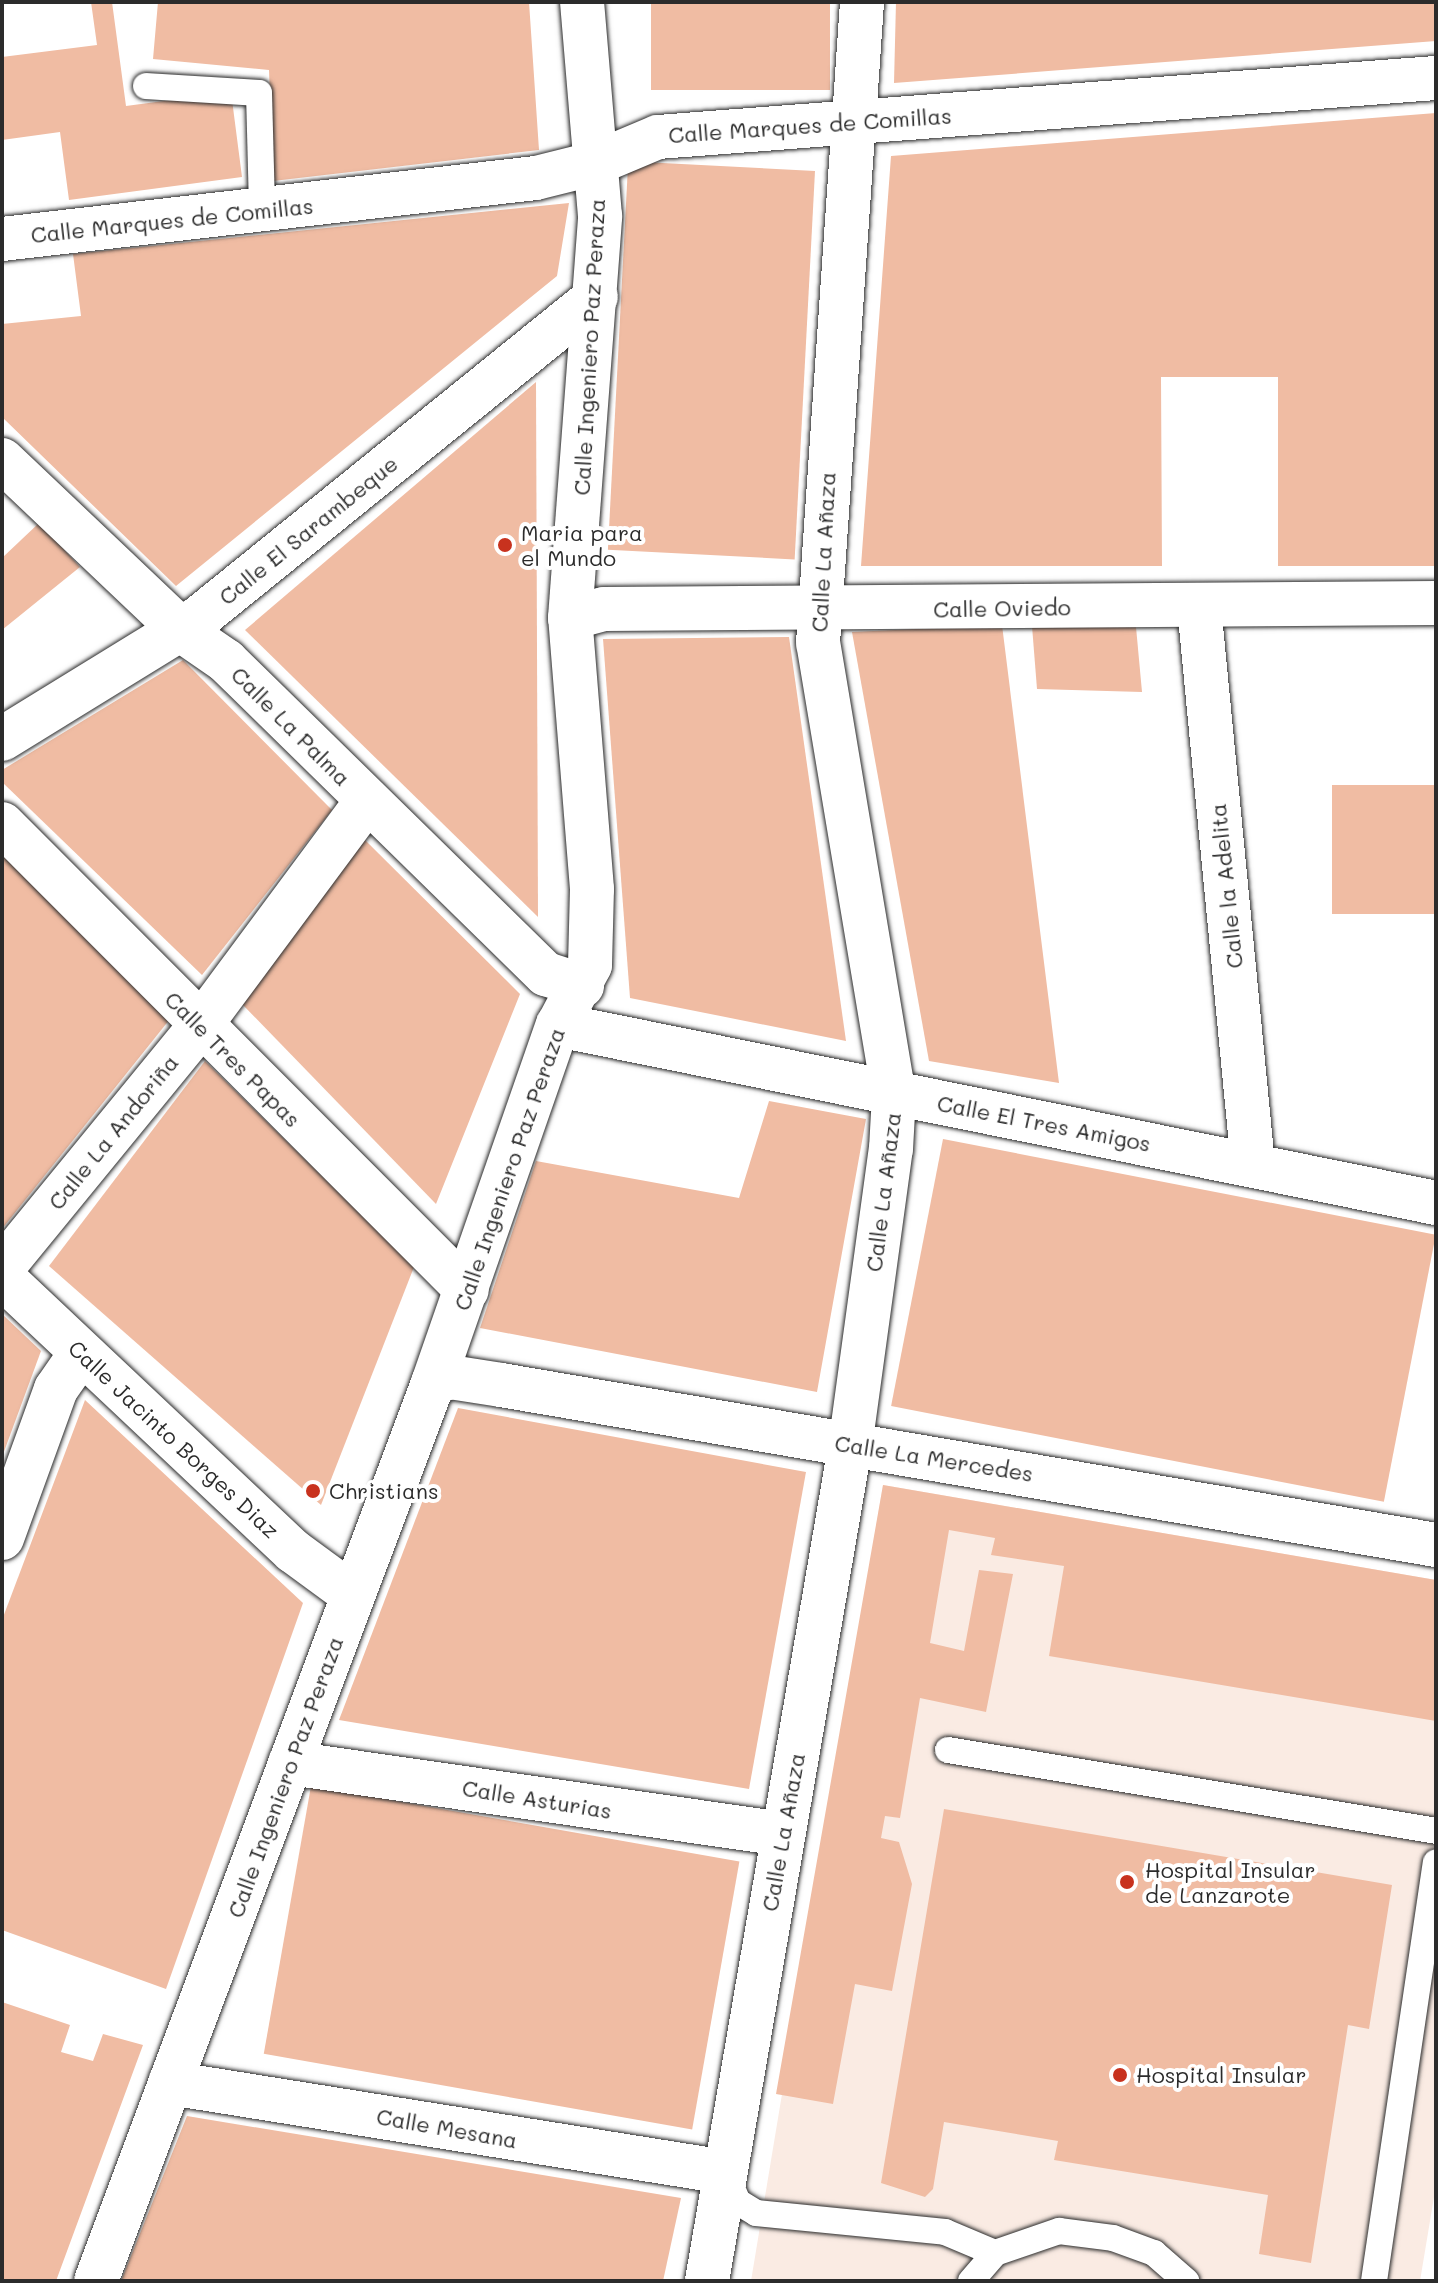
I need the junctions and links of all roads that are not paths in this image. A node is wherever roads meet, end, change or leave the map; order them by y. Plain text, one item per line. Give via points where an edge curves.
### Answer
1 (582, 2) edge
2 (862, 2) edge
3 (1436, 78) edge
4 (146, 86) dead end
5 (854, 122) junction
6 (596, 163) junction
7 (262, 211) junction
8 (2, 239) edge
9 (596, 297) junction
10 (2, 460) edge
11 (1436, 603) edge
12 (1199, 606) junction
13 (818, 611) junction
14 (570, 618) junction
15 (181, 630) junction
16 (2, 739) edge
17 (366, 802) junction
18 (2, 824) edge
19 (582, 986) junction
20 (558, 1025) junction
21 (199, 1027) junction
22 (894, 1096) junction
23 (1253, 1165) junction
24 (1436, 1203) edge
25 (2, 1268) edge
26 (2, 1277) edge
27 (467, 1290) junction
28 (81, 1353) junction
29 (433, 1383) junction
30 (850, 1447) junction
31 (2, 1538) edge
32 (1436, 1545) edge
33 (353, 1595) junction
34 (948, 1750) dead end
35 (290, 1763) junction
36 (1436, 1831) edge
37 (783, 1834) junction
38 (1436, 1863) edge
39 (170, 2083) junction
40 (725, 2172) junction
41 (995, 2253) junction
42 (96, 2281) edge
43 (707, 2281) edge
44 (971, 2281) edge
45 (1186, 2281) edge
46 (1374, 2281) edge

1 - 6 street, Calle Ingeniero Paz Peraza
2 - 5 street, Calle La Añaza
3 - 5 street, Calle Marques de Comillas
4 - 7 lane via 259,93
5 - 6 street, Calle Marques de Comillas via 658,137
5 - 13 street, Calle La Añaza
6 - 7 street, Calle Marques de Comillas via 536,178
6 - 9 street, Calle Ingeniero Paz Peraza
7 - 8 street, Calle Marques de Comillas
9 - 14 street, Calle Ingeniero Paz Peraza
9 - 15 street, Calle El Sarambeque
10 - 15 street, Calle La Palma
11 - 12 street, Calle Oviedo
12 - 13 street, Calle Oviedo
12 - 23 street, Calle la Adelita
13 - 14 street, Calle Oviedo via 604,609
13 - 22 street, Calle La Añaza via 820,658
14 - 19 street, Calle Ingeniero Paz Peraza via 592,889 590,965
15 - 16 street, Calle El Sarambeque
15 - 17 street, Calle La Palma via 226,661
17 - 19 street, Calle La Palma via 546,974
17 - 21 street, Calle La Andoriña
18 - 21 street, Calle Tres Papas
19 - 20 street, Calle Ingeniero Paz Peraza
20 - 22 street, Calle El Tres Amigos
20 - 27 street, Calle Ingeniero Paz Peraza
21 - 25 street, Calle La Andoriña
21 - 27 street, Calle Tres Papas
22 - 23 street, Calle El Tres Amigos
22 - 30 street, Calle La Añaza
23 - 24 street, Calle El Tres Amigos
26 - 28 street, Calle Jacinto Borges Diaz
27 - 29 street, Calle Ingeniero Paz Peraza
28 - 31 street via 56,1389
28 - 33 street, Calle Jacinto Borges Diaz via 293,1551
29 - 30 street, Calle La Mercedes via 450,1377
29 - 33 street, Calle Ingeniero Paz Peraza
30 - 32 street, Calle La Mercedes via 914,1452
30 - 37 street, Calle La Añaza
33 - 35 street, Calle Ingeniero Paz Peraza
34 - 36 lane
35 - 37 street, Calle Asturias
35 - 39 street, Calle Ingeniero Paz Peraza
37 - 40 street, Calle La Añaza
38 - 46 lane
39 - 40 street, Calle Mesana
39 - 42 street, Calle Ingeniero Paz Peraza
40 - 41 lane via 738,2202 756,2213 945,2232
40 - 43 street, Calle La Añaza
41 - 44 lane
41 - 45 lane via 1059,2231 1113,2238 1154,2253

